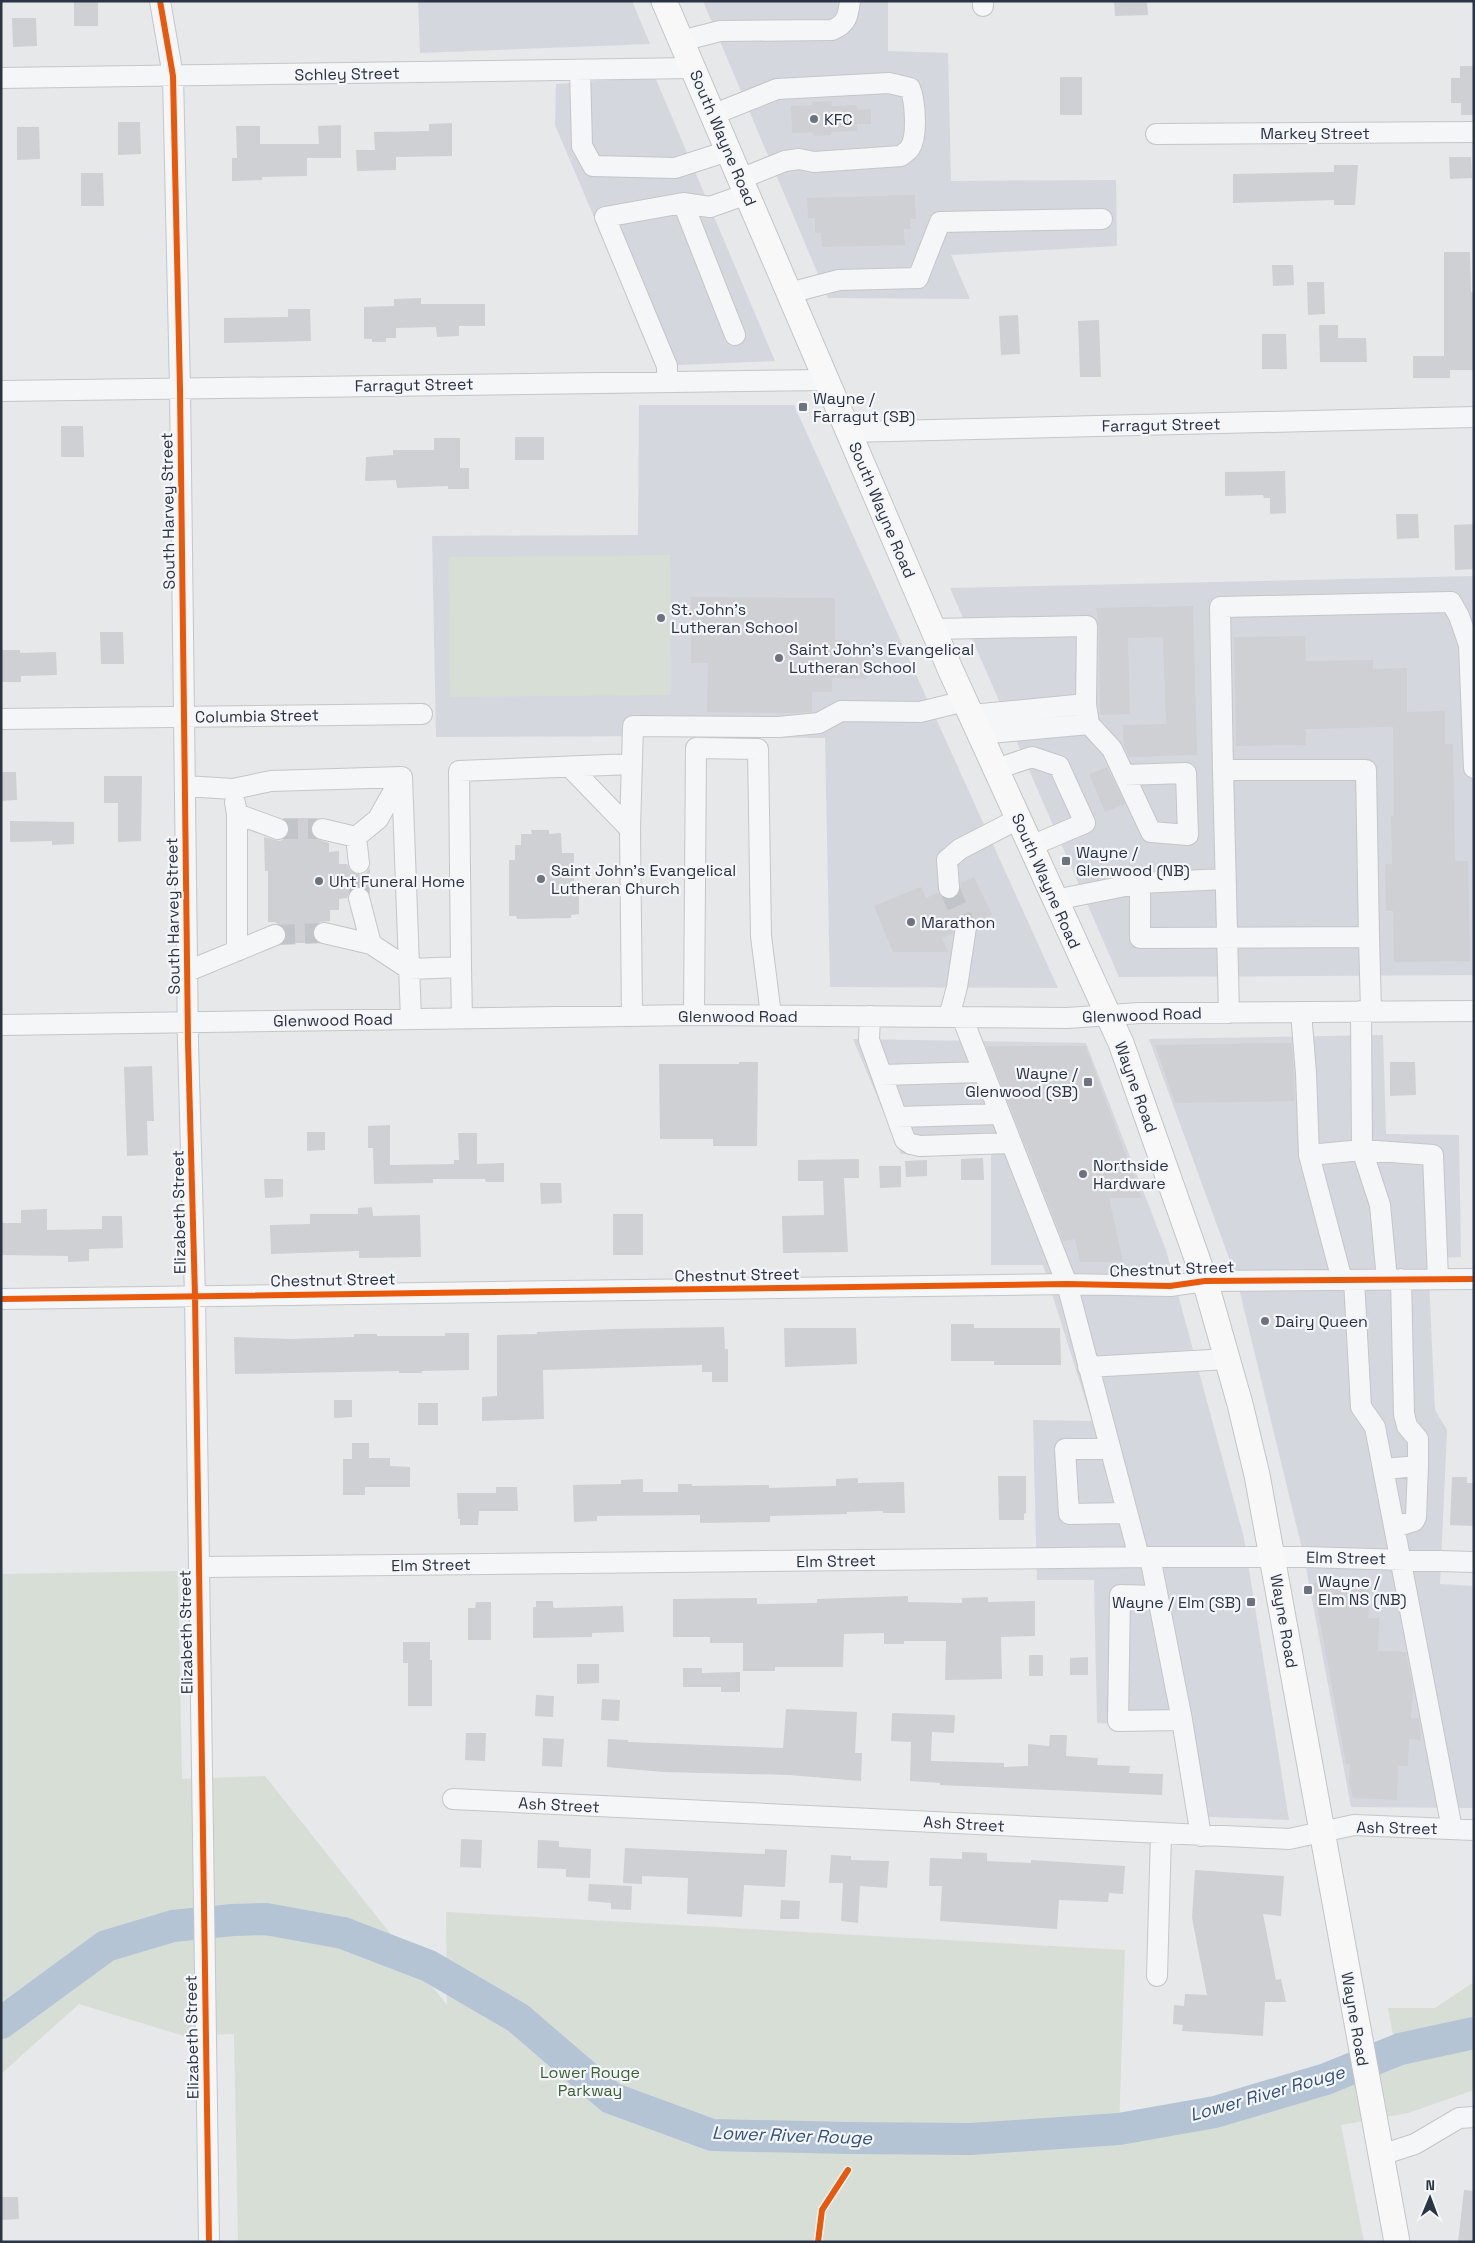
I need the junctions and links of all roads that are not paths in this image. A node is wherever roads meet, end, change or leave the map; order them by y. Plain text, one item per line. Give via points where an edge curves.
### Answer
1 (160, 1) edge
2 (664, 1) edge
3 (850, 1) edge
4 (681, 41) junction
5 (692, 68) junction
6 (580, 70) junction
7 (173, 76) junction
8 (1, 78) edge
9 (712, 115) junction
10 (1474, 132) edge
11 (1156, 134) dead end
12 (728, 151) junction
13 (743, 187) junction
14 (682, 202) junction
15 (1102, 219) dead end
16 (788, 293) junction
17 (735, 335) dead end
18 (826, 380) junction
19 (667, 382) junction
20 (180, 388) junction
21 (1, 391) edge
22 (1474, 417) edge
23 (848, 432) junction
24 (933, 629) junction
25 (1086, 704) junction
26 (422, 714) dead end
27 (184, 716) junction
28 (972, 717) junction
29 (1, 719) edge
30 (1088, 724) junction
31 (632, 764) junction
32 (570, 768) junction
33 (1474, 768) edge
34 (996, 769) junction
35 (1223, 770) junction
36 (1124, 775) dead end
37 (402, 777) junction
38 (185, 786) junction
39 (233, 789) junction
40 (237, 814) junction
41 (1018, 819) junction
42 (278, 829) tunnel mouth
43 (322, 829) tunnel mouth
44 (630, 830) junction
45 (356, 837) junction
46 (1031, 846) junction
47 (359, 863) tunnel mouth
48 (1225, 878) junction
49 (1140, 882) junction
50 (949, 888) tunnel mouth
51 (359, 898) tunnel mouth
52 (1055, 900) junction
53 (966, 927) tunnel mouth
54 (324, 933) tunnel mouth
55 (276, 935) tunnel mouth
56 (1226, 936) junction
57 (1369, 937) junction
58 (371, 944) junction
59 (237, 951) junction
60 (461, 966) junction
61 (409, 969) junction
62 (188, 971) junction
63 (1366, 1011) junction
64 (1474, 1011) edge
65 (1301, 1012) junction
66 (1229, 1013) junction
67 (694, 1015) junction
68 (771, 1015) junction
69 (632, 1016) junction
70 (870, 1016) junction
71 (1109, 1016) junction
72 (955, 1017) junction
73 (462, 1018) junction
74 (411, 1019) junction
75 (188, 1021) junction
76 (1, 1025) edge
77 (983, 1072) junction
78 (882, 1075) junction
79 (1000, 1114) junction
80 (897, 1117) junction
81 (1011, 1143) junction
82 (1362, 1150) junction
83 (1309, 1155) junction
84 (1394, 1279) junction
85 (1438, 1279) junction
86 (1474, 1279) edge
87 (1348, 1280) junction
88 (1205, 1281) junction
89 (1066, 1284) junction
90 (195, 1296) junction
91 (1, 1299) edge
92 (1228, 1359) junction
93 (1088, 1367) junction
94 (1110, 1449) junction
95 (1418, 1466) junction
96 (1384, 1469) junction
97 (1127, 1514) junction
98 (1395, 1527) junction
99 (1144, 1557) junction
100 (1272, 1557) junction
101 (1401, 1560) junction
102 (1474, 1562) edge
103 (199, 1567) junction
104 (1157, 1596) junction
105 (1182, 1720) junction
106 (453, 1799) dead end
107 (1452, 1829) junction
108 (1474, 1830) edge
109 (1323, 1833) junction
110 (1161, 1834) junction
111 (1201, 1836) junction
112 (1157, 1976) dead end
113 (1474, 2117) edge
114 (1381, 2155) junction
115 (209, 2242) edge
116 (1397, 2242) edge

1 - 7 street, South Harvey Street
2 - 4 main road, South Wayne Road
3 - 4 street via 848,18 842,26 832,30 720,31
4 - 5 main road, South Wayne Road
5 - 6 street, Schley Street
5 - 9 main road, South Wayne Road
6 - 7 street, Schley Street
6 - 12 street via 582,146 593,166 674,168
7 - 8 street, Schley Street
7 - 20 street, South Harvey Street
9 - 12 main road, South Wayne Road
9 - 13 street via 777,88 889,83 910,88 914,96 914,139 909,150 901,156 814,162 785,160
10 - 11 street, Markey Street
12 - 13 main road, South Wayne Road
13 - 14 street via 710,207
13 - 16 main road, South Wayne Road
14 - 17 street
14 - 19 street via 606,217 667,366
15 - 16 street via 940,222 918,278 839,280
16 - 18 main road, South Wayne Road
18 - 19 street, Farragut Street
18 - 23 main road, South Wayne Road
19 - 20 street, Farragut Street
20 - 21 street, Farragut Street
20 - 27 street, South Harvey Street
22 - 23 street, Farragut Street
23 - 24 main road, South Wayne Road
24 - 25 street via 1087,626
24 - 28 main road, South Wayne Road
25 - 28 street
25 - 30 street
26 - 27 street, Columbia Street
27 - 29 street, Columbia Street
27 - 38 street, South Harvey Street
28 - 30 street
28 - 31 street via 920,712 841,711 819,723 779,727 633,726
28 - 34 main road, South Wayne Road
30 - 36 street via 1112,749
31 - 32 street
31 - 44 street
32 - 44 street
32 - 60 street via 459,771
33 - 35 street via 1469,645 1451,602 1220,607
34 - 41 main road, South Wayne Road
34 - 46 street via 1032,757 1059,766 1084,823
35 - 48 street
35 - 57 street via 1366,770
37 - 39 street via 271,781
37 - 45 street via 378,819
37 - 61 street
38 - 39 street
38 - 62 street, South Harvey Street
39 - 40 street
40 - 42 street
40 - 59 street
41 - 46 main road, South Wayne Road
41 - 50 street via 960,849 946,860
43 - 45 street
44 - 69 street
45 - 47 street
46 - 52 main road, South Wayne Road
48 - 49 street
48 - 56 street
49 - 52 street
49 - 56 street via 1140,938
51 - 58 street
52 - 71 main road, South Wayne Road
53 - 72 street
54 - 58 street
55 - 59 street
56 - 57 street
56 - 66 street
57 - 63 street
58 - 61 street
59 - 62 street
60 - 61 street
60 - 73 street
61 - 74 street
62 - 75 street, South Harvey Street
63 - 64 street, Glenwood Road
63 - 65 street, Glenwood Road
63 - 82 street
65 - 66 street, Glenwood Road
65 - 83 street
66 - 71 street, Glenwood Road
67 - 68 street, Glenwood Road
67 - 68 street via 696,748 758,749 761,936
67 - 69 street, Glenwood Road
68 - 70 street, Glenwood Road
69 - 73 street, Glenwood Road
70 - 72 street, Glenwood Road
70 - 78 street via 869,1040
71 - 72 street, Glenwood Road
71 - 88 main road, Wayne Road
72 - 77 street
73 - 74 street, Glenwood Road
74 - 75 street, Glenwood Road
75 - 76 street, Glenwood Road
75 - 90 street, Elizabeth Street
77 - 78 street
77 - 79 street
78 - 80 street
79 - 80 street
79 - 81 street
80 - 81 street via 905,1140 911,1144
81 - 89 street
82 - 83 street
82 - 84 street via 1380,1205
82 - 85 street via 1433,1154
83 - 87 street
84 - 85 street, Chestnut Street
84 - 87 street, Chestnut Street
84 - 95 street via 1404,1414 1407,1426 1418,1439
85 - 86 street, Chestnut Street
87 - 88 street, Chestnut Street
87 - 96 street via 1361,1407 1376,1427
88 - 89 street, Chestnut Street via 1170,1286
88 - 92 main road, Wayne Road
89 - 90 street, Chestnut Street
89 - 93 street
90 - 91 street, Chestnut Street
90 - 103 street, Elizabeth Street
92 - 93 street
92 - 100 main road, Wayne Road via 1255,1466
93 - 94 street
94 - 97 street
94 - 97 street via 1065,1449 1069,1514
95 - 96 street
95 - 98 street via 1416,1517 1414,1521
96 - 98 street
97 - 99 street
98 - 101 street
99 - 100 street, Elm Street
99 - 103 street, Elm Street
99 - 104 street
100 - 101 street, Elm Street
100 - 109 main road, Wayne Road
101 - 102 street, Elm Street
101 - 107 street
103 - 115 street, Elizabeth Street
104 - 105 street
104 - 105 street via 1120,1596 1118,1720
105 - 111 street
106 - 110 street, Ash Street
107 - 108 street, Ash Street
107 - 109 street, Ash Street via 1354,1825
109 - 111 street, Ash Street via 1289,1839
109 - 114 main road, Wayne Road
110 - 111 street, Ash Street
110 - 112 street
113 - 114 street via 1458,2118 1415,2144
114 - 116 main road, Wayne Road

